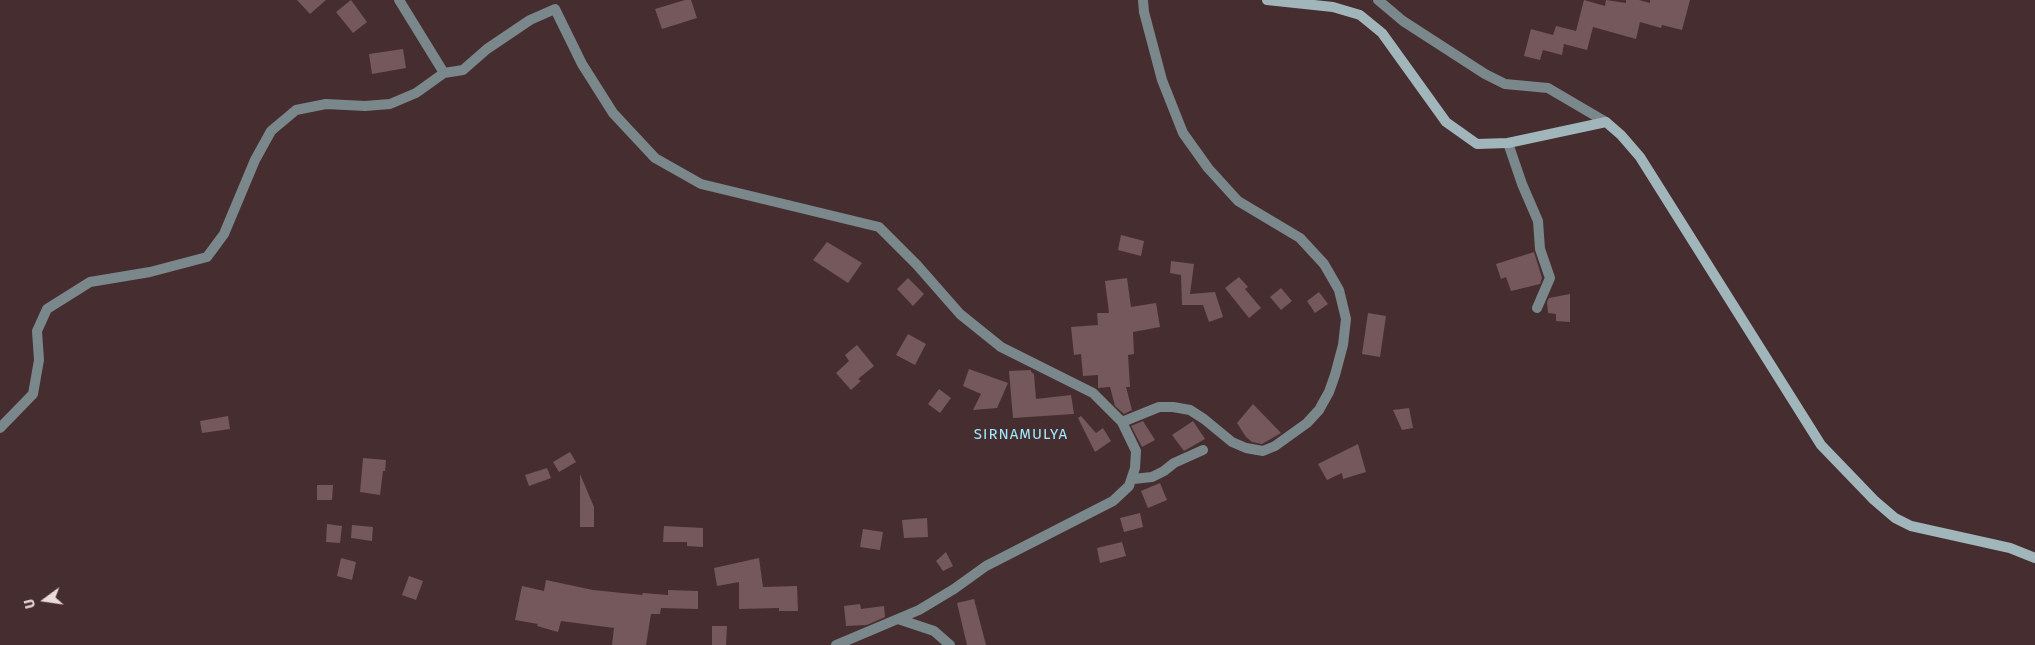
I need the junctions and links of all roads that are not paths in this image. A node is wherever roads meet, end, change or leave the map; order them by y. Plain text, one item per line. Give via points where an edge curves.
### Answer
1 (399, 0) edge
2 (1143, 0) edge
3 (1266, 0) edge
4 (1378, 0) edge
5 (1334, 3) edge
6 (555, 5) edge
7 (444, 73) junction
8 (1606, 122) junction
9 (1508, 143) junction
10 (1537, 308) dead end
11 (1122, 422) junction
12 (0, 428) edge
13 (1203, 450) dead end
14 (1133, 479) junction
15 (2035, 558) edge
16 (898, 619) junction
17 (836, 645) edge
18 (950, 645) edge

1 - 7 street
2 - 11 street via 1162,80 1183,134 1208,168 1238,200 1300,238 1324,264 1339,290 1346,319 1343,345 1329,392 1319,410 1275,446 1263,451 1246,448 1232,442 1190,410 1172,407 1159,408
3 - 5 main road
4 - 8 street via 1403,22 1485,74 1505,84 1548,88
5 - 9 main road via 1360,15 1382,33 1446,122 1477,144
6 - 7 street via 487,49 463,70
6 - 11 street via 582,64 613,113 655,158 700,184 879,228 960,314 1001,347 1093,393
7 - 12 street via 416,93 390,104 326,104 296,110 272,131 224,234 207,257 150,272 90,282 47,309 37,332 39,360 33,394
8 - 9 main road
8 - 15 main road via 1640,157 1821,445 1861,486 1895,518 1911,526 2010,548
9 - 10 street via 1538,221 1540,249 1550,278
11 - 14 street via 1136,451
13 - 14 street via 1152,477
14 - 16 street via 1113,501 986,566 954,589
16 - 17 street
16 - 18 street via 934,632

